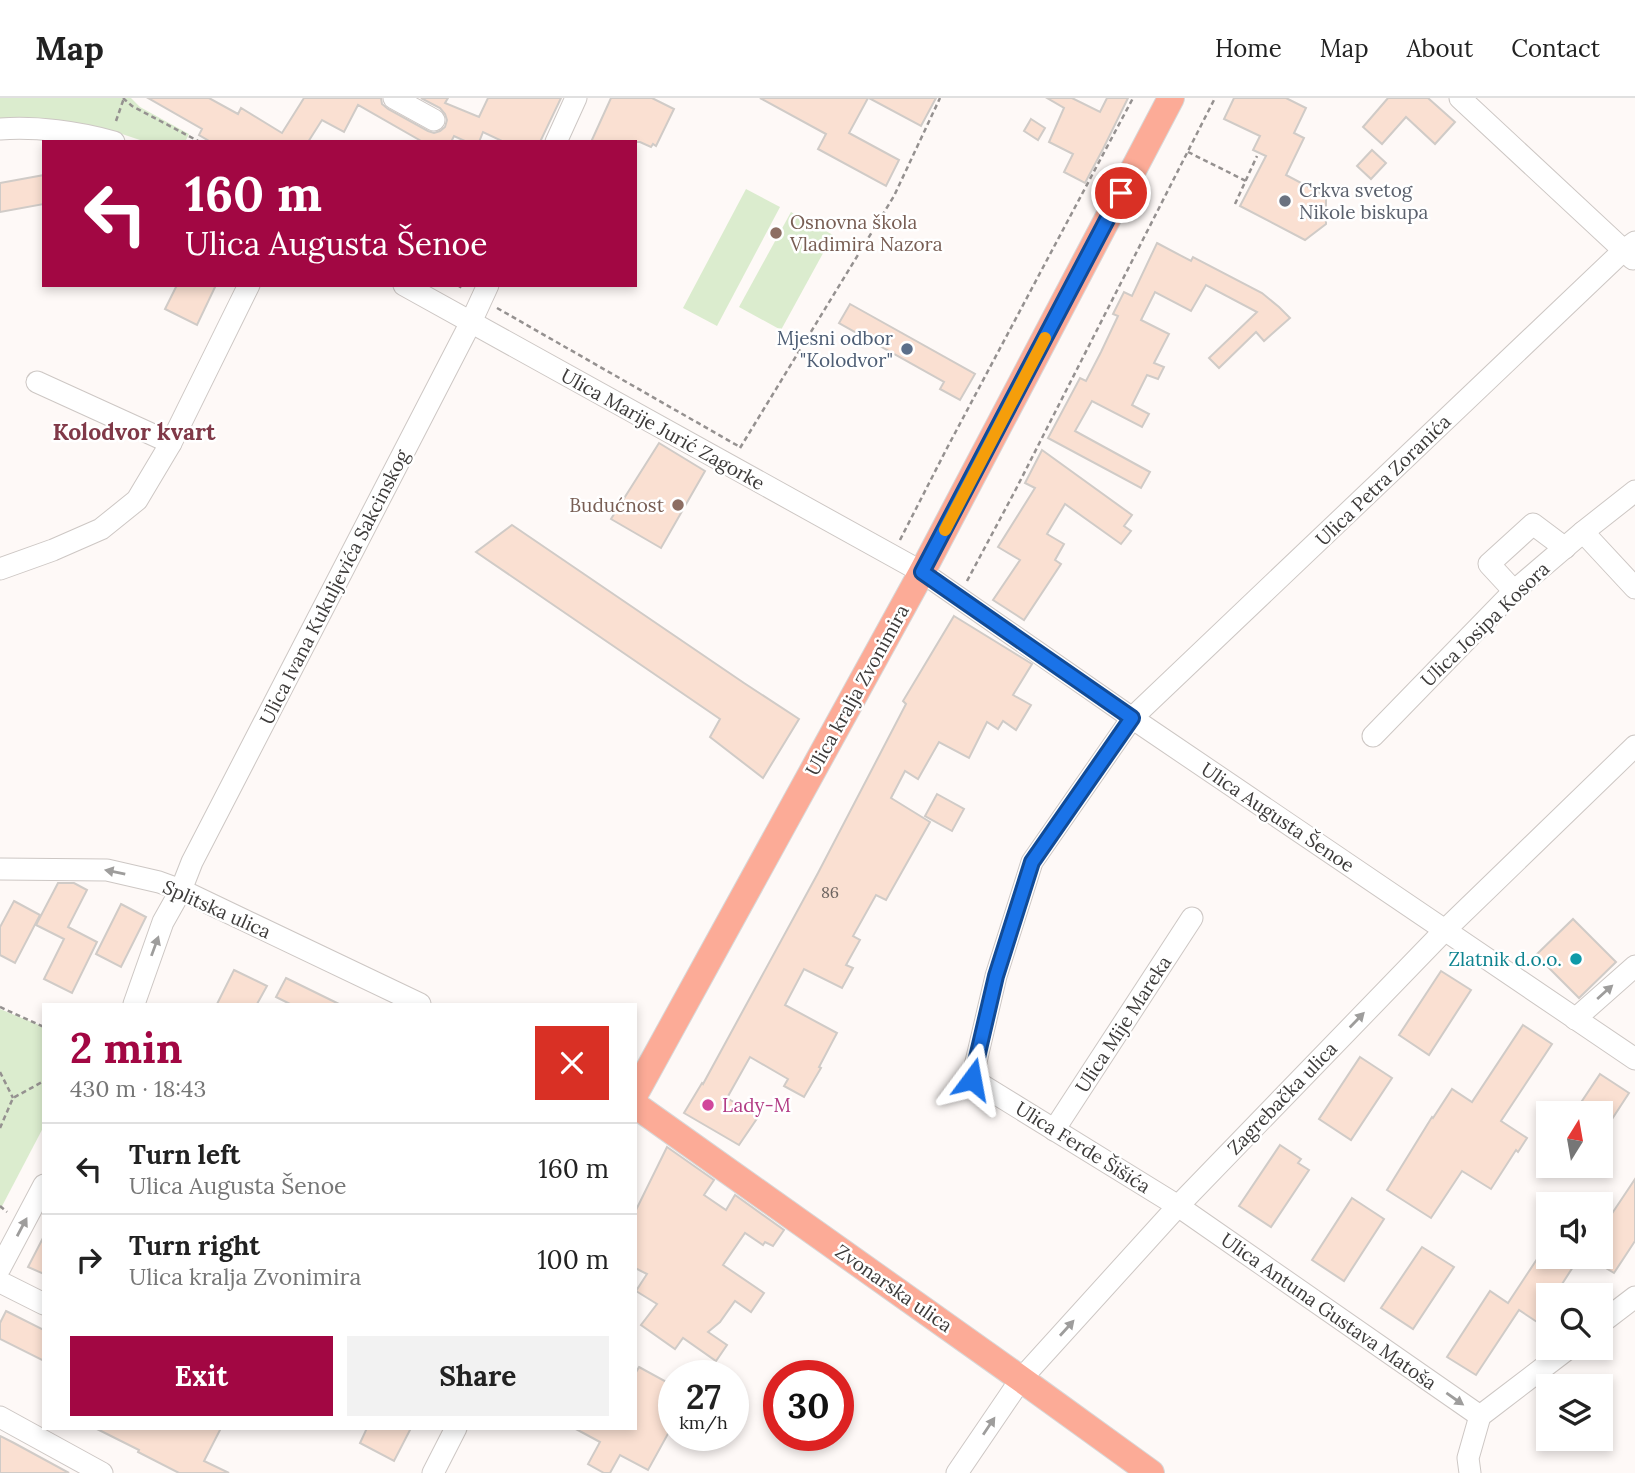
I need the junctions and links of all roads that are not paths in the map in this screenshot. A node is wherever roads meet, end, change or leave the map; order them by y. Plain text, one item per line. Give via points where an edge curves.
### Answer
1 (394, 98) edge
2 (576, 98) edge
3 (1171, 98) edge
4 (1468, 100) edge
5 (434, 120) dead end
6 (0, 129) edge
7 (107, 140) edge
8 (557, 140) edge
9 (1631, 251) edge
10 (248, 287) edge
11 (408, 287) edge
12 (485, 292) edge
13 (471, 322) junction
14 (37, 382) dead end
15 (171, 443) junction
16 (1635, 491) edge
17 (1583, 532) junction
18 (1565, 548) junction
19 (0, 569) edge
20 (922, 572) junction
21 (1635, 588) edge
22 (1514, 591) junction
23 (1132, 718) junction
24 (1373, 736) dead end
25 (1635, 746) edge
26 (0, 869) edge
27 (181, 890) junction
28 (1192, 918) dead end
29 (1445, 930) junction
30 (1635, 966) edge
31 (380, 996) edge
32 (134, 1003) edge
33 (415, 1003) edge
34 (1575, 1019) junction
35 (1635, 1059) edge
36 (637, 1090) edge
37 (637, 1106) edge
38 (1054, 1130) junction
39 (42, 1189) edge
40 (1178, 1206) junction
41 (0, 1268) edge
42 (0, 1282) edge
43 (1635, 1297) edge
44 (42, 1303) edge
45 (1613, 1313) edge
46 (1553, 1360) edge
47 (1021, 1379) junction
48 (1480, 1416) junction
49 (0, 1417) edge
50 (455, 1430) edge
51 (102, 1473) edge
52 (433, 1473) edge
53 (957, 1473) edge
54 (1151, 1473) edge
55 (1469, 1473) edge

1 - 5 street
2 - 8 street
3 - 20 main road, Ulica kralja Zvonimira
4 - 9 street
6 - 7 street
9 - 23 street, Ulica Petra Zoranića
10 - 15 street
11 - 13 street, Ulica Marije Jurić Zagorke
12 - 13 street, Ulica Ivana Kukuljevića Sakcinskog
13 - 20 street, Ulica Marije Jurić Zagorke
13 - 27 street, Ulica Ivana Kukuljevića Sakcinskog
14 - 15 street
15 - 19 street via 137,499 101,529
16 - 17 street, Ulica Josipa Kosora
17 - 18 street, Ulica Josipa Kosora
17 - 21 street
18 - 22 street, Ulica Josipa Kosora
18 - 22 street via 1533,524 1489,564
20 - 23 street, Ulica Augusta Šenoe
20 - 36 main road, Ulica kralja Zvonimira
22 - 24 street, Ulica Josipa Kosora
23 - 29 street, Ulica Augusta Šenoe
23 - 38 street, Ulica Ferde Šišića via 1032,862 996,976 972,1079
25 - 29 street, Zagrebačka ulica
27 -> 26 street, Splitska ulica via 107,870
27 - 31 street, Splitska ulica
32 -> 27 street, Ulica Ivana Kukuljevića Sakcinskog via 163,922
28 - 38 street, Ulica Mije Mareka
29 - 34 street, Ulica Augusta Šenoe
40 -> 29 street, Zagrebačka ulica
34 -> 30 street
31 - 33 street, Splitska ulica
34 - 35 street, Ulica Augusta Šenoe
37 - 47 main road, Zvonarska ulica
38 - 40 street, Ulica Ferde Šišića
41 -> 39 street
47 -> 40 street, Zagrebačka ulica
40 -> 48 street, Ulica Antuna Gustava Matoša
42 - 44 street
43 - 45 street
46 - 48 street
53 -> 47 street, Zagrebačka ulica
47 - 54 main road, Zvonarska ulica
48 - 55 street via 1468,1458
49 - 51 street
50 - 52 street

